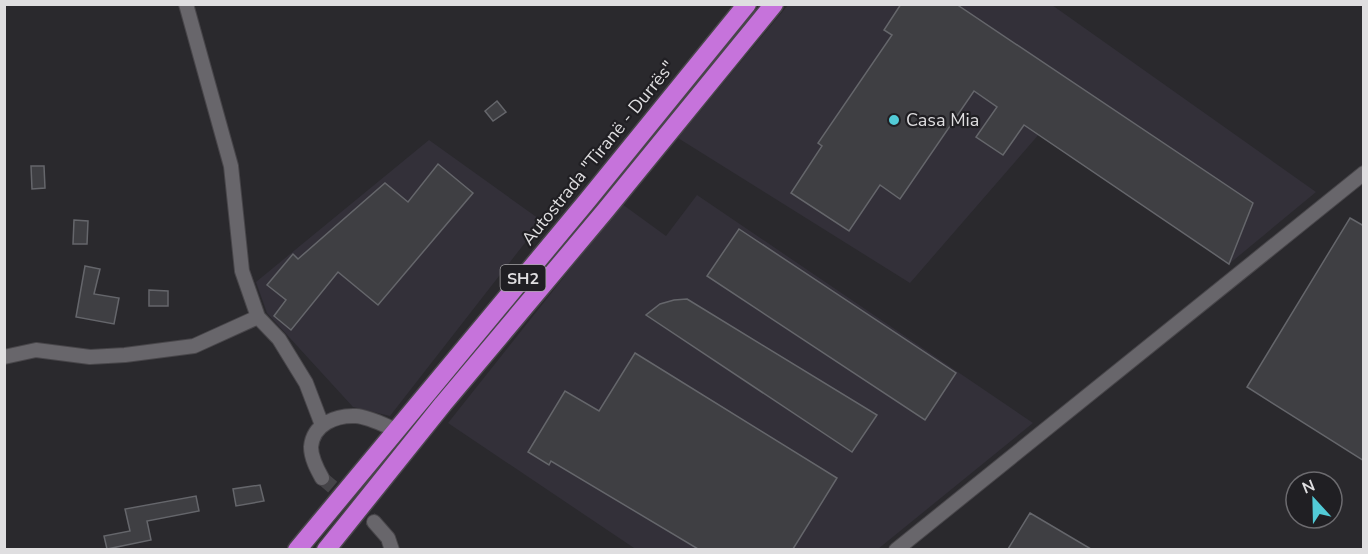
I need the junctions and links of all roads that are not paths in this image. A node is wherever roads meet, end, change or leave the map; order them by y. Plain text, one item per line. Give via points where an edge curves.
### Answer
1 (186, 4) edge
2 (747, 4) edge
3 (774, 4) edge
4 (1364, 172) edge
5 (258, 316) junction
6 (4, 357) edge
7 (322, 425) junction
8 (396, 430) junction
9 (322, 478) tunnel mouth
10 (374, 522) tunnel mouth
11 (329, 548) edge
12 (297, 549) edge
13 (392, 549) edge
14 (896, 549) edge

1 - 5 street via 231,166 242,271
2 - 8 highway, Autostrada "Tiranë - Durrës" / SH2
3 - 11 highway, SH2
4 - 14 street
5 - 6 street via 194,346 114,356 36,350
5 - 7 street via 279,339 306,383
7 - 8 street via 339,416 358,416
7 - 9 street via 311,447
8 - 12 highway, Autostrada "Tiranë - Durrës" / SH2
10 - 13 street

